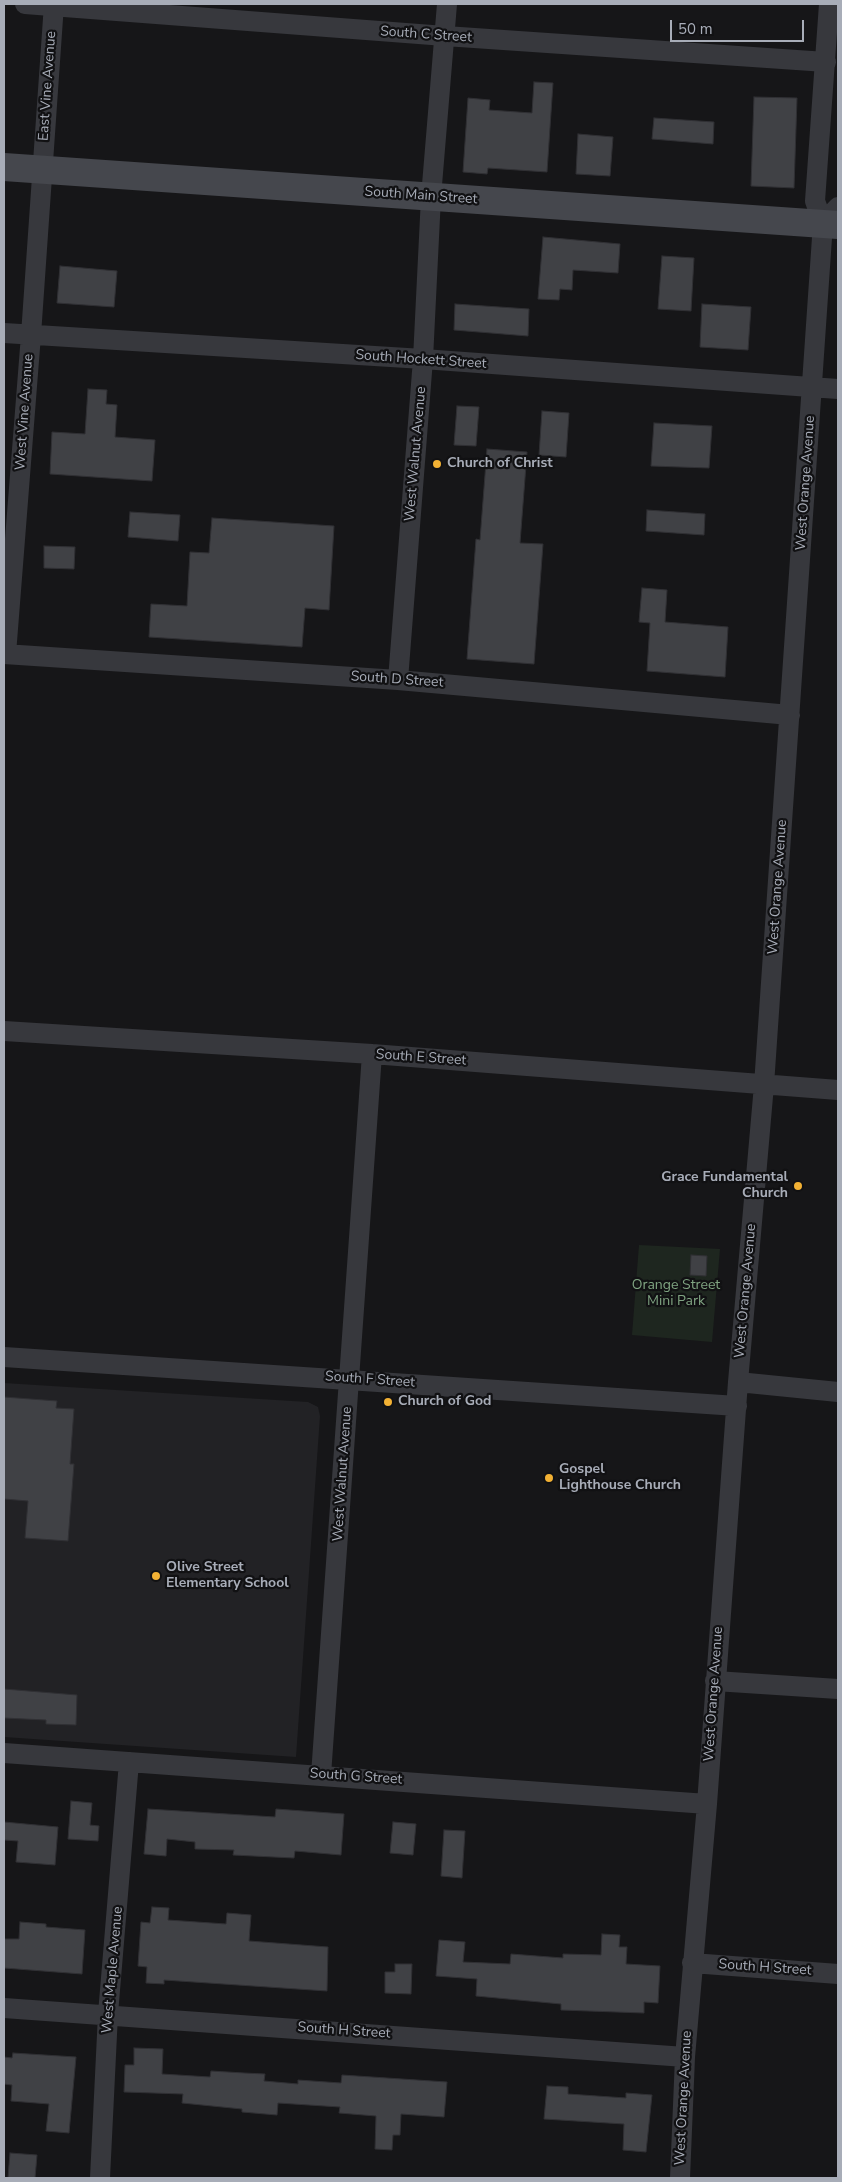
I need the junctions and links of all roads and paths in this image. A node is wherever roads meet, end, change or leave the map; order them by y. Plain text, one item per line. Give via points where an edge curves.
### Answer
1 (26, 4) edge
2 (447, 4) edge
3 (829, 4) edge
4 (54, 5) edge
5 (445, 36) junction
6 (826, 62) junction
7 (4, 167) edge
8 (42, 169) junction
9 (431, 197) junction
10 (833, 218) edge
11 (4, 333) edge
12 (31, 335) junction
13 (423, 360) junction
14 (812, 387) junction
15 (838, 389) edge
16 (5, 654) edge
17 (398, 680) junction
18 (790, 715) junction
19 (4, 1031) edge
20 (372, 1054) junction
21 (764, 1085) junction
22 (838, 1090) edge
23 (4, 1357) edge
24 (350, 1379) junction
25 (738, 1382) junction
26 (838, 1392) edge
27 (737, 1406) junction
28 (715, 1681) junction
29 (838, 1689) edge
30 (4, 1753) edge
31 (129, 1762) junction
32 (321, 1774) junction
33 (707, 1804) junction
34 (692, 1963) junction
35 (838, 1974) edge
36 (4, 2008) edge
37 (108, 2014) junction
38 (685, 2057) junction
39 (100, 2178) edge
40 (680, 2178) edge

1 - 4 street, South C Street
2 - 5 street, West Walnut Avenue
3 - 6 street
4 - 5 street, South C Street
4 - 8 street, East Vine Avenue
5 - 6 street, South C Street
5 - 9 street, West Walnut Avenue
6 - 10 street via 815,201
7 - 8 main road, South Main Street
8 - 9 main road, South Main Street
8 - 12 street, West Vine Avenue
9 - 10 main road, South Main Street
9 - 13 street, West Walnut Avenue
10 - 14 street, West Orange Avenue
11 - 12 street, South Hockett Street
12 - 13 street, South Hockett Street
12 - 16 street, West Vine Avenue
13 - 14 street, South Hockett Street
13 - 17 street, West Walnut Avenue
14 - 15 street, South Hockett Street
14 - 18 street, West Orange Avenue
16 - 17 street, South D Street
17 - 18 street, South D Street
18 - 21 street, West Orange Avenue
19 - 20 street, South E Street
20 - 21 street, South E Street
20 - 24 street, West Walnut Avenue
21 - 22 street, South E Street
21 - 25 street, West Orange Avenue
23 - 24 street, South F Street
24 - 27 street, South F Street
24 - 32 street, West Walnut Avenue
25 - 26 street
25 - 27 street, West Orange Avenue
27 - 28 street, West Orange Avenue
28 - 29 street
28 - 33 street, West Orange Avenue
30 - 31 street, South G Street
31 - 32 street, South G Street
31 - 37 street, West Maple Avenue
32 - 33 street, South G Street
33 - 34 street, West Orange Avenue
34 - 35 street, South H Street
34 - 38 street, West Orange Avenue
36 - 37 street, South H Street
37 - 38 street, South H Street
37 - 39 street, West Maple Avenue
38 - 40 street, West Orange Avenue

